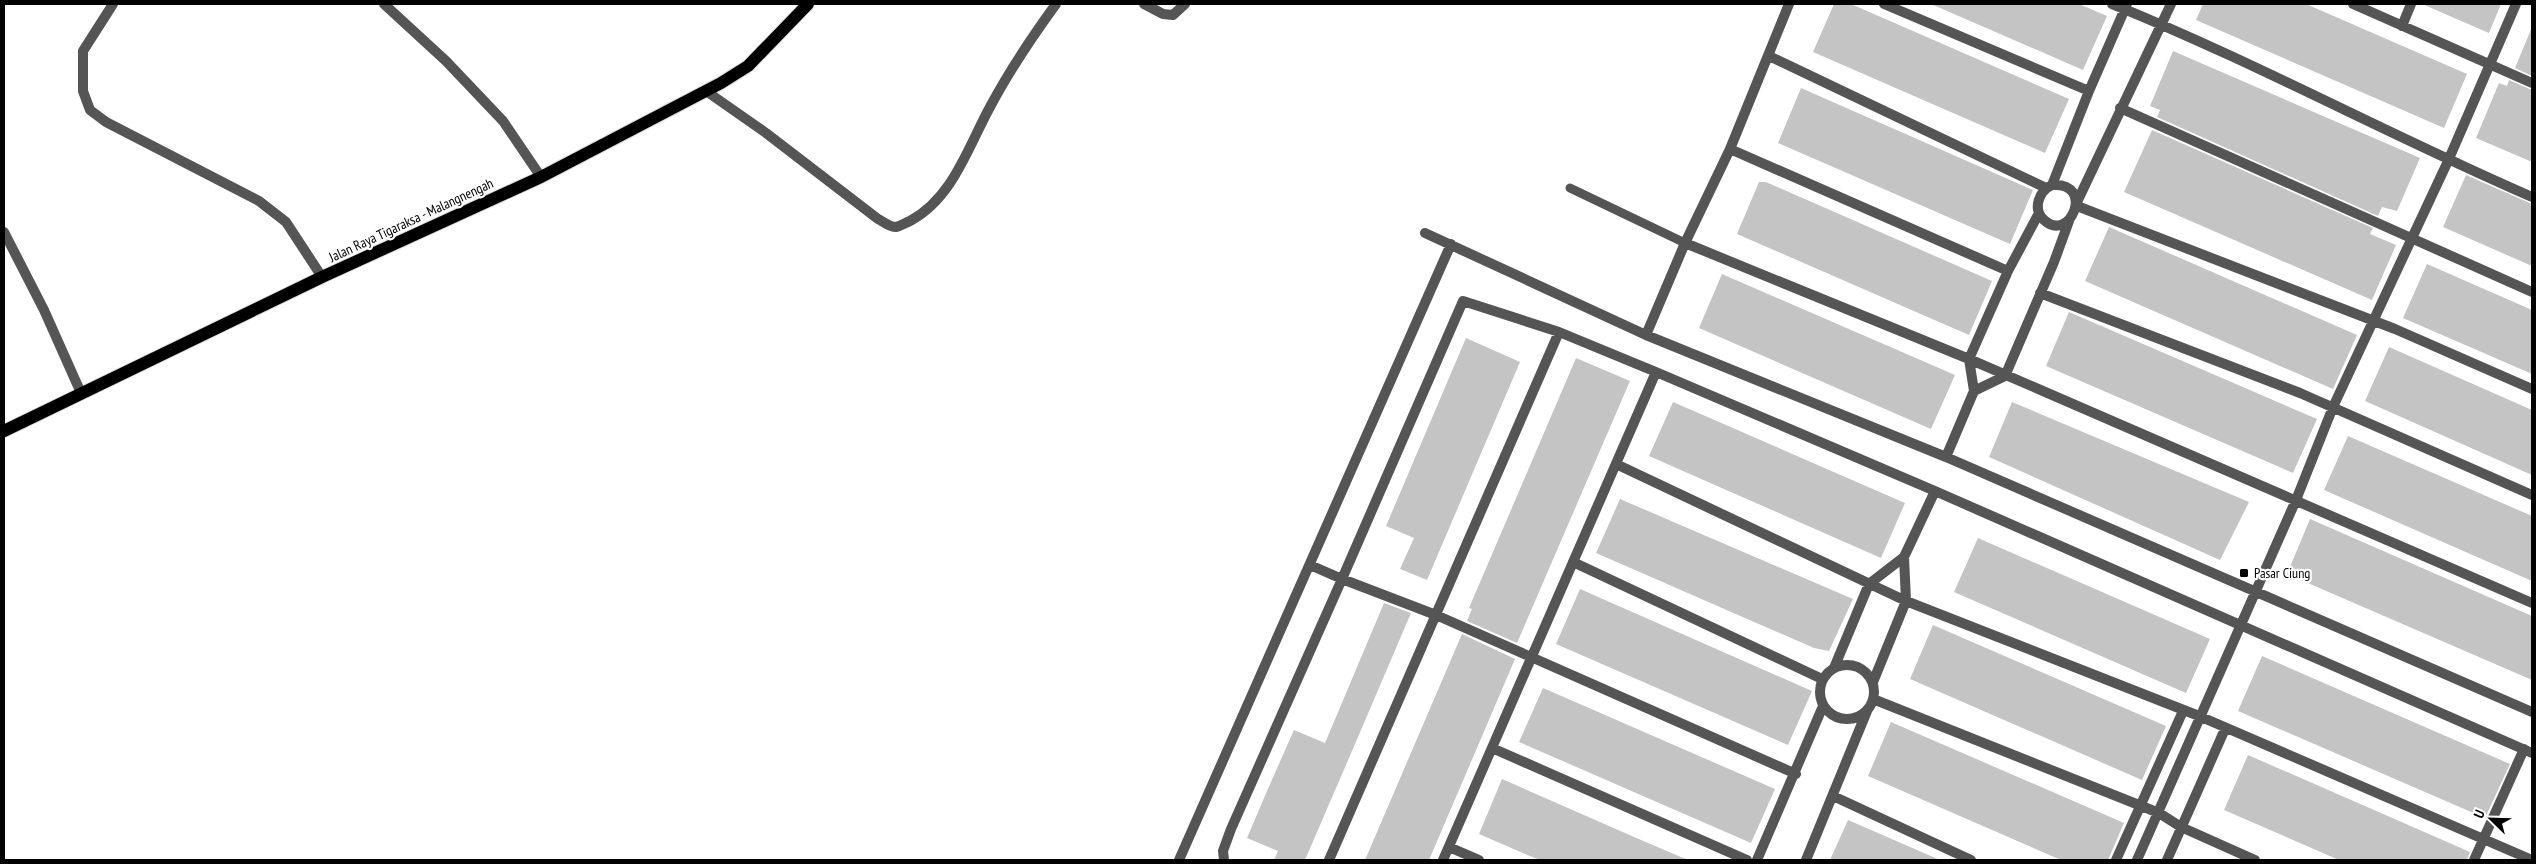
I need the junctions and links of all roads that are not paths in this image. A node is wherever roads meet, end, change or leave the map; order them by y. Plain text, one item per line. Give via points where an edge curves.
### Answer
1 (113, 4) edge
2 (384, 4) edge
3 (808, 4) edge
4 (1056, 4) edge
5 (1144, 4) edge
6 (1185, 4) edge
7 (1789, 4) edge
8 (1884, 4) edge
9 (2112, 4) edge
10 (2171, 4) edge
11 (2353, 4) edge
12 (2411, 4) edge
13 (2516, 4) edge
14 (2126, 6) edge
15 (2162, 24) junction
16 (2402, 26) junction
17 (1768, 56) junction
18 (2489, 64) junction
19 (2532, 83) edge
20 (706, 91) junction
21 (2089, 91) junction
22 (2120, 108) junction
23 (1730, 149) junction
24 (2448, 160) junction
25 (541, 177) junction
26 (2049, 187) junction
27 (1570, 188) dead end
28 (2532, 197) edge
29 (2077, 204) junction
30 (2039, 213) junction
31 (2069, 221) junction
32 (4, 232) edge
33 (1425, 234) dead end
34 (2411, 238) junction
35 (1685, 243) junction
36 (1451, 244) junction
37 (2008, 271) junction
38 (322, 277) junction
39 (2532, 292) edge
40 (2040, 293) junction
41 (2373, 321) junction
42 (1559, 332) junction
43 (1646, 335) junction
44 (1969, 359) junction
45 (1656, 372) junction
46 (2005, 376) junction
47 (2532, 389) edge
48 (1974, 391) junction
49 (81, 393) junction
50 (2333, 407) junction
51 (4, 431) edge
52 (1946, 457) junction
53 (1616, 464) junction
54 (1935, 491) junction
55 (2532, 495) edge
56 (2296, 500) junction
57 (1904, 557) junction
58 (1573, 562) junction
59 (1310, 565) junction
60 (1342, 579) junction
61 (1869, 584) junction
62 (2255, 590) junction
63 (1906, 601) junction
64 (2532, 603) edge
65 (1436, 615) junction
66 (2239, 626) junction
67 (1531, 657) junction
68 (1834, 668) junction
69 (1822, 679) junction
70 (1873, 682) junction
71 (1873, 699) junction
72 (1823, 706) junction
73 (1867, 710) junction
74 (2183, 711) junction
75 (2532, 712) edge
76 (2199, 716) junction
77 (2226, 729) junction
78 (1492, 748) junction
79 (2528, 751) edge
80 (1796, 774) junction
81 (1833, 796) junction
82 (2140, 806) junction
83 (2159, 813) junction
84 (2181, 827) junction
85 (2484, 839) junction
86 (1449, 847) junction
87 (2531, 858) edge
88 (1179, 860) edge
89 (1224, 860) edge
90 (1329, 860) edge
91 (1443, 860) edge
92 (1479, 860) edge
93 (1747, 860) edge
94 (1757, 860) edge
95 (1806, 860) edge
96 (1971, 860) edge
97 (2116, 860) edge
98 (2137, 860) edge
99 (2167, 860) edge
100 (2255, 860) edge
101 (2474, 860) edge

1 - 38 street via 83,51 82,91 90,110 259,201 286,222
2 - 25 street via 503,121
3 - 20 main road, Jalan Raya Tigaraksa - Malangnengah via 748,66
4 - 20 street via 989,107 963,162 940,198 923,214 902,225 888,225 878,219
5 - 6 street via 1163,14 1173,15
7 - 17 street
8 - 21 street
9 - 14 street
10 - 15 street
11 - 16 street
12 - 16 street
13 - 18 street
14 - 15 street
14 - 21 street
15 - 22 street
15 - 24 street
16 - 18 street
17 - 23 street
17 - 26 street
18 - 19 street
18 - 24 street
20 - 25 main road, Jalan Raya Tigaraksa - Malangnengah
21 - 26 street
22 - 29 street
22 - 34 street
23 - 35 street
23 - 37 street
24 - 28 street
24 - 34 street
25 - 38 main road, Jalan Raya Tigaraksa - Malangnengah
26 - 29 street via 2060,185 2068,188
26 - 30 street via 2038,199
27 - 35 lane
29 - 31 street
29 - 41 street
30 - 31 street via 2052,224
30 - 37 street
31 - 40 street
32 - 49 street
33 - 36 street
34 - 39 street
34 - 41 street
35 - 43 street
35 - 44 street
36 - 43 street
36 - 59 street
37 - 44 street
38 - 49 main road, Jalan Raya Tigaraksa - Malangnengah
40 - 46 street
40 - 50 street
41 - 47 street
41 - 50 street
42 - 45 street
42 - 60 street via 1463,301
42 - 65 street
43 - 52 street
44 - 46 street
44 - 48 street
45 - 53 street
45 - 54 street
46 - 48 street
46 - 56 street
48 - 52 street
49 - 51 main road, Jalan Raya Tigaraksa - Malangnengah
50 - 55 street
50 - 56 street
52 - 62 street
53 - 58 street
53 - 61 street
54 - 57 street
54 - 66 street
56 - 62 street
56 - 64 street
57 - 61 street
57 - 63 street
58 - 67 street
58 - 69 street
59 - 60 street
59 - 88 street
60 - 65 street
60 - 89 street via 1231,829 1223,851
61 - 63 street
61 - 68 street
62 - 66 street
62 - 75 street
63 - 70 street
63 - 74 street
65 - 67 street
65 - 90 street
66 - 76 street
66 - 79 street
67 - 78 street
67 - 80 street
68 - 69 street
68 - 70 street via 1845,664 1857,666
69 - 72 street via 1819,693
70 - 71 street
71 - 73 street
71 - 82 street
72 - 73 street via 1832,716 1844,720 1857,718
72 - 80 street
73 - 81 street
74 - 76 street
74 - 82 street
76 - 77 street
76 - 83 street
77 - 84 street
77 - 85 street
78 - 86 street
78 - 93 street
79 - 85 street
80 - 94 street
81 - 95 street
81 - 96 street
82 - 83 street
82 - 97 street
83 - 84 street
83 - 98 street
84 - 99 street
84 - 100 street
85 - 87 street
85 - 101 street
86 - 91 street
86 - 92 street

